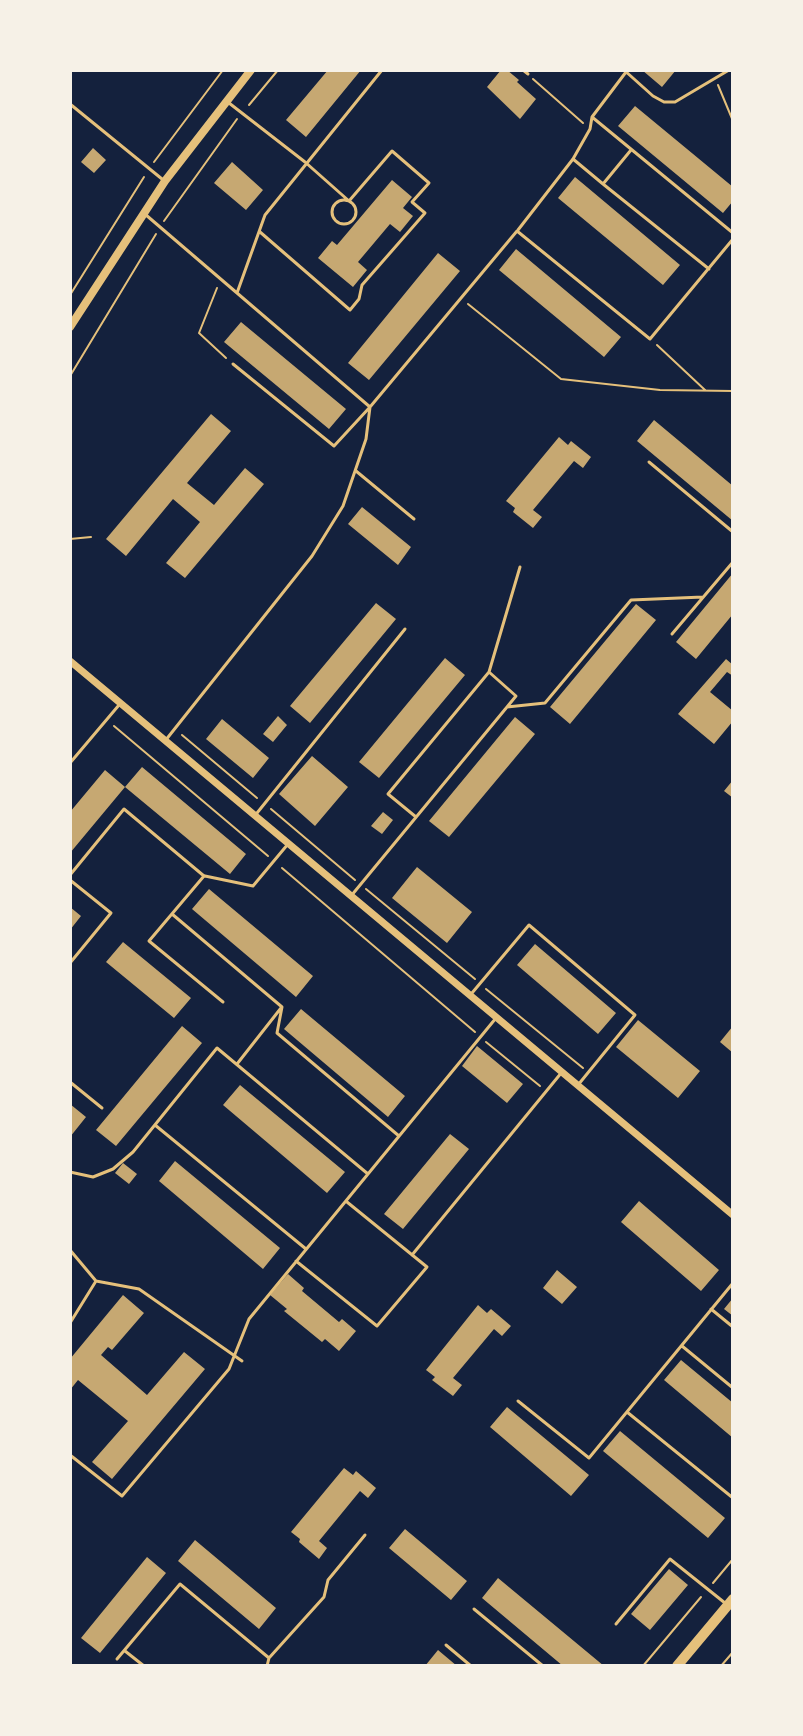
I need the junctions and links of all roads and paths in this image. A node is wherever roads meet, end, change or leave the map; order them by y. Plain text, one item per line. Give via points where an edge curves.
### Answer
1 (223, 70) edge
2 (251, 70) edge
3 (278, 70) edge
4 (382, 70) edge
5 (523, 70) edge
6 (729, 70) edge
7 (625, 71) edge
8 (528, 74) joint
9 (716, 78) junction
10 (226, 101) junction
11 (70, 104) edge
12 (242, 113) junction
13 (592, 117) junction
14 (733, 121) edge
15 (590, 129) junction
16 (632, 149) junction
17 (573, 159) junction
18 (305, 162) junction
19 (149, 168) junction
20 (165, 181) junction
21 (603, 184) junction
22 (349, 201) junction
23 (144, 213) junction
24 (161, 226) junction
25 (259, 231) junction
26 (517, 231) junction
27 (733, 236) edge
28 (709, 269) junction
29 (221, 279) junction
30 (237, 293) junction
31 (70, 295) edge
32 (461, 298) junction
33 (70, 327) edge
34 (650, 339) junction
35 (233, 364) joint
36 (70, 376) edge
37 (706, 390) junction
38 (733, 391) edge
39 (370, 407) junction
40 (649, 462) dead end
41 (356, 471) junction
42 (414, 519) dead end
43 (733, 532) edge
44 (91, 537) dead end
45 (70, 539) edge
46 (733, 562) edge
47 (520, 567) dead end
48 (703, 597) junction
49 (405, 629) dead end
50 (672, 634) dead end
51 (70, 661) edge
52 (489, 672) junction
53 (121, 704) junction
54 (507, 707) junction
55 (107, 720) junction
56 (175, 729) junction
57 (165, 741) junction
58 (70, 763) edge
59 (264, 804) junction
60 (254, 815) junction
61 (416, 817) junction
62 (288, 844) junction
63 (273, 861) junction
64 (204, 876) junction
65 (70, 878) edge
66 (361, 884) junction
67 (351, 896) junction
68 (172, 914) junction
69 (70, 963) edge
70 (480, 983) junction
71 (470, 995) junction
72 (223, 1002) dead end
73 (282, 1007) junction
74 (497, 1018) junction
75 (480, 1037) junction
76 (237, 1064) junction
77 (562, 1072) junction
78 (588, 1073) junction
79 (70, 1082) edge
80 (578, 1085) junction
81 (547, 1091) junction
82 (102, 1108) dead end
83 (155, 1125) junction
84 (399, 1136) junction
85 (70, 1172) edge
86 (368, 1174) junction
87 (346, 1202) junction
88 (733, 1215) edge
89 (306, 1249) junction
90 (70, 1250) edge
91 (412, 1255) junction
92 (296, 1261) junction
93 (96, 1281) junction
94 (733, 1283) edge
95 (711, 1309) junction
96 (70, 1323) edge
97 (733, 1327) edge
98 (682, 1346) junction
99 (236, 1356) junction
100 (242, 1361) dead end
101 (733, 1388) edge
102 (518, 1401) dead end
103 (627, 1412) junction
104 (70, 1455) edge
105 (733, 1498) edge
106 (365, 1535) dead end
107 (733, 1559) edge
108 (708, 1589) junction
109 (730, 1602) edge
110 (474, 1609) dead end
111 (616, 1624) dead end
112 (446, 1645) dead end
113 (125, 1650) junction
114 (733, 1652) edge
115 (269, 1658) junction
116 (117, 1659) dead end
117 (144, 1666) edge
118 (267, 1666) edge
119 (471, 1666) edge
120 (543, 1666) edge
121 (643, 1666) edge
122 (677, 1666) edge
123 (721, 1666) edge

1 - 19 path
2 - 10 street
3 - 12 path
4 - 18 lane
5 - 8 lane
6 - 9 lane
7 - 9 lane via 664,102 675,102
7 - 13 lane
8 - 15 path
9 - 14 path
10 - 12 lane
10 - 20 street
11 - 19 lane
12 - 18 lane
12 - 24 path
13 - 15 lane
13 - 16 lane
15 - 17 lane
16 - 21 lane
16 - 27 lane
17 - 21 lane
17 - 26 lane
18 - 22 lane
18 - 25 lane
19 - 20 lane
19 - 31 path
20 - 23 street
21 - 28 lane
22 - 22 lane via 333,207 339,223 355,217
22 - 25 lane via 392,151 429,183 412,202 425,213 362,285 350,310
23 - 24 lane
23 - 33 street
24 - 29 lane
24 - 36 path
25 - 30 lane
26 - 32 lane
26 - 34 lane
27 - 28 lane
28 - 34 lane
29 - 30 lane
29 - 35 path via 199,333
30 - 39 lane
32 - 37 path via 561,379
32 - 39 lane
34 - 37 path
35 - 39 lane via 334,446
37 - 38 path
39 - 41 lane
40 - 43 lane
41 - 42 lane
41 - 56 lane via 343,506 312,556
44 - 45 path
46 - 48 lane
47 - 52 lane
48 - 50 lane
48 - 54 lane via 631,600 545,703
49 - 59 lane
51 - 53 street
52 - 54 lane via 516,696
52 - 61 lane via 388,794
53 - 55 lane
53 - 57 street
54 - 61 lane
55 - 58 lane
55 - 63 path
56 - 57 lane
56 - 59 path
57 - 60 street
59 - 60 lane
59 - 66 path
60 - 62 street
61 - 66 lane
62 - 63 lane
62 - 67 street
63 - 64 lane via 253,886
63 - 75 path
64 - 65 lane via 124,809
64 - 68 lane
65 - 69 lane via 111,913
66 - 67 lane
66 - 70 path
67 - 71 street
68 - 72 lane via 149,941
68 - 73 lane
70 - 71 lane
70 - 78 path
70 - 78 lane via 529,925 541,935 635,1015
71 - 74 street
73 - 76 lane
73 - 84 lane via 277,1033
74 - 75 lane
74 - 77 street
75 - 81 path
75 - 84 lane
76 - 83 lane via 217,1048
76 - 86 lane
77 - 80 street
77 - 81 lane
78 - 80 lane
79 - 82 lane
80 - 88 street
81 - 91 lane
83 - 85 lane via 113,1169 93,1177
83 - 89 lane
84 - 86 lane
86 - 87 lane
87 - 89 lane
87 - 91 lane
89 - 92 lane
90 - 93 lane
91 - 92 lane via 427,1267 377,1326
92 - 99 lane via 249,1319
93 - 96 lane
93 - 99 lane via 139,1289
94 - 95 lane
95 - 97 lane
95 - 98 lane
98 - 101 lane
98 - 103 lane
99 - 100 lane
99 - 104 lane via 122,1496
102 - 103 lane via 589,1458
103 - 105 lane
106 - 115 lane via 328,1580 324,1597
107 - 108 path
108 - 109 lane
108 - 111 lane via 670,1559
108 - 121 path
109 - 122 main road
110 - 120 lane
112 - 119 lane
113 - 115 lane via 180,1584
113 - 116 lane
113 - 117 lane
114 - 123 path
115 - 118 lane

